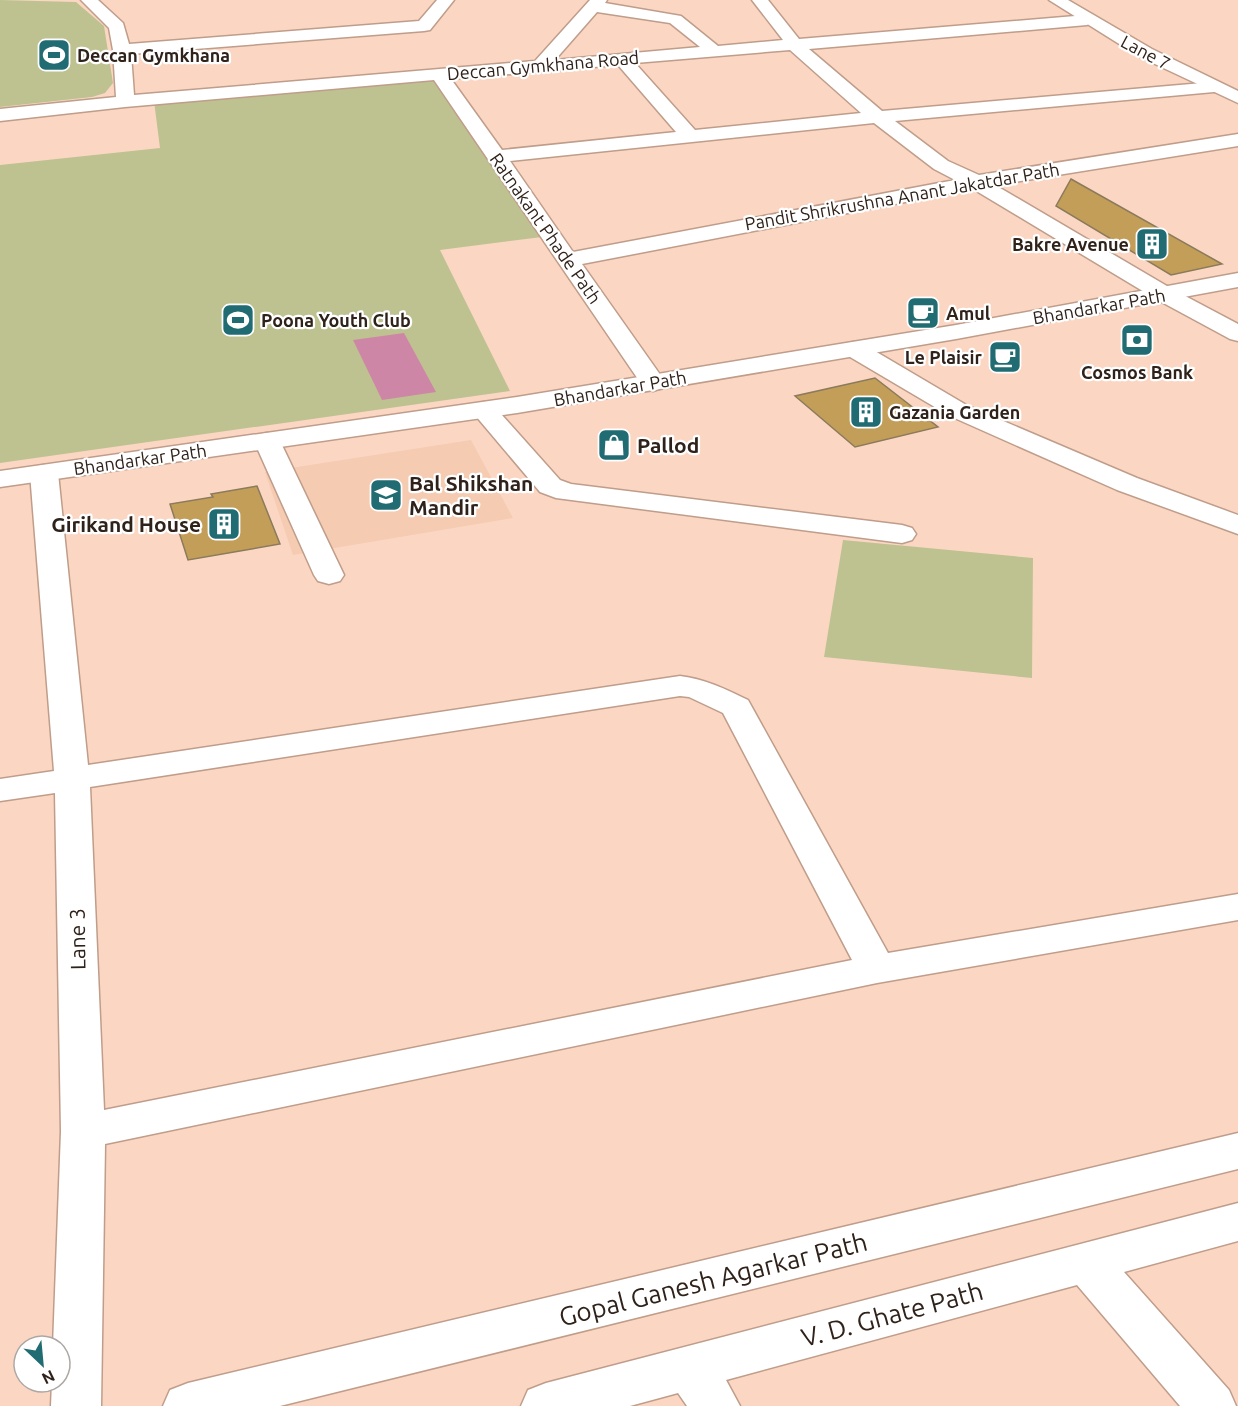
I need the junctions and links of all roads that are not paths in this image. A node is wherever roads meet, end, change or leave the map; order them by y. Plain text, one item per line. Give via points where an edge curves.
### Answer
1 (89, 0) edge
2 (446, 0) edge
3 (760, 0) edge
4 (1057, 0) edge
5 (596, 3) edge
6 (1087, 20) junction
7 (338, 33) junction
8 (276, 38) junction
9 (796, 46) junction
10 (122, 50) junction
11 (714, 51) junction
12 (622, 59) junction
13 (541, 66) junction
14 (439, 74) junction
15 (368, 80) junction
16 (303, 86) junction
17 (1214, 87) junction
18 (1238, 98) edge
19 (125, 101) junction
20 (0, 116) edge
21 (879, 117) junction
22 (690, 137) junction
23 (1238, 140) edge
24 (496, 157) junction
25 (976, 182) junction
26 (567, 260) junction
27 (1238, 280) edge
28 (1164, 294) junction
29 (1238, 334) edge
30 (854, 349) junction
31 (653, 383) junction
32 (484, 410) junction
33 (267, 441) junction
34 (44, 473) junction
35 (0, 479) edge
36 (1238, 525) edge
37 (903, 534) dead end
38 (329, 575) dead end
39 (72, 778) junction
40 (0, 790) edge
41 (1238, 907) edge
42 (877, 969) junction
43 (83, 1131) junction
44 (1238, 1151) edge
45 (1238, 1222) edge
46 (1087, 1263) junction
47 (702, 1387) edge
48 (76, 1406) edge
49 (188, 1406) edge
50 (546, 1406) edge
51 (1211, 1406) edge

1 - 10 street via 117,27
2 - 7 street via 424,26
3 - 9 street
4 - 6 street, Lane 7
5 - 11 street via 675,19
5 - 13 street
6 - 9 street, Deccan Gymkhana Road
6 - 17 street, Lane 7
7 - 8 street
7 - 15 street
8 - 10 street
8 - 16 street
9 - 11 street, Deccan Gymkhana Road
9 - 21 street
10 - 19 street
11 - 12 street, Deccan Gymkhana Road
12 - 13 street, Deccan Gymkhana Road
12 - 22 street
13 - 14 street, Deccan Gymkhana Road
14 - 15 street, Deccan Gymkhana Road
14 - 24 street, Ratnakant Phade Path
15 - 16 street, Deccan Gymkhana Road
16 - 19 street, Deccan Gymkhana Road
17 - 18 street, Lane 7
17 - 21 street
19 - 20 street, Deccan Gymkhana Road
21 - 22 street
21 - 25 street via 941,165
22 - 24 street
23 - 25 street, Pandit Shrikrushna Anant Jakatdar Path
24 - 26 street, Ratnakant Phade Path
25 - 26 street, Pandit Shrikrushna Anant Jakatdar Path via 776,217
25 - 28 street
26 - 31 street, Ratnakant Phade Path
27 - 28 street, Bhandarkar Path
28 - 29 street
28 - 30 street, Bhandarkar Path
30 - 31 street, Bhandarkar Path
30 - 36 street via 958,411 1127,484
31 - 32 street, Bhandarkar Path
32 - 33 street, Bhandarkar Path
32 - 37 street via 550,486 566,492
33 - 34 street, Bhandarkar Path
33 - 38 street
34 - 35 street, Bhandarkar Path
34 - 39 street, Lane 3
39 - 40 street
39 - 42 street via 669,688 697,688 736,707
39 - 43 street, Lane 3
41 - 42 street
42 - 43 street
43 - 48 street, Lane 3
44 - 49 street, Gopal Ganesh Agarkar Path
45 - 46 street, V. D. Ghate Path
46 - 47 street, V. D. Ghate Path
46 - 51 street
47 - 50 street, V. D. Ghate Path

